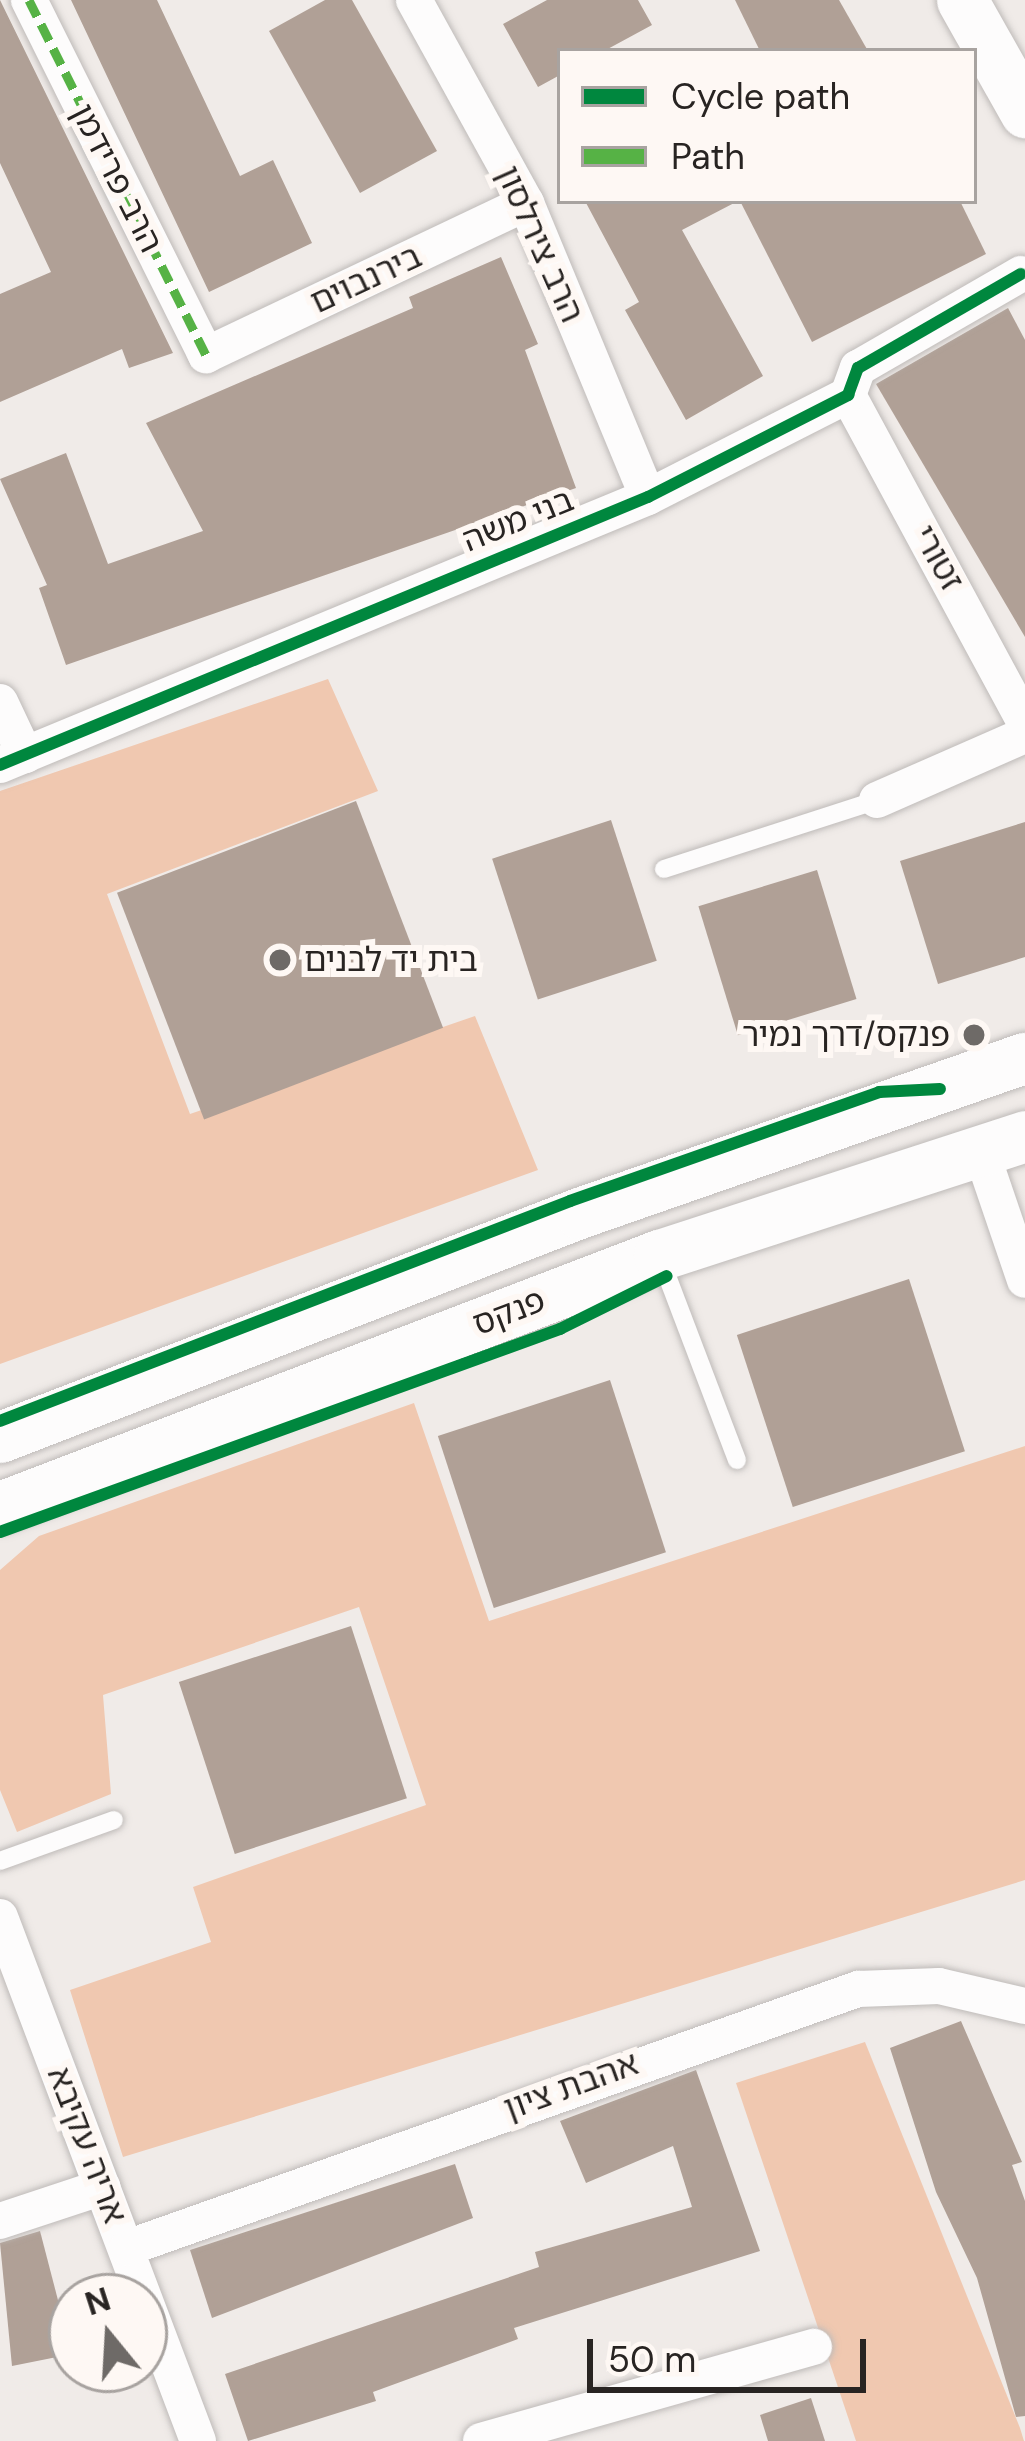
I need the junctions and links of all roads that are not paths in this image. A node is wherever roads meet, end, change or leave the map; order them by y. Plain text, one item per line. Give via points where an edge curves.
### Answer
1 (28, 0) edge
2 (414, 0) edge
3 (962, 0) edge
4 (1025, 112) edge
5 (526, 203) junction
6 (1021, 274) dead end
7 (206, 355) joint
8 (848, 395) junction
9 (648, 497) junction
10 (0, 702) edge
11 (1025, 722) edge
12 (1025, 734) edge
13 (13, 760) edge
14 (877, 800) joint
15 (664, 869) dead end
16 (1025, 1058) edge
17 (1003, 1144) edge
18 (659, 1255) junction
19 (1025, 1280) edge
20 (0, 1437) edge
21 (737, 1460) dead end
22 (0, 1507) edge
23 (113, 1820) dead end
24 (0, 1861) edge
25 (0, 1917) edge
26 (1025, 2006) edge
27 (103, 2187) junction
28 (0, 2221) edge
29 (128, 2248) junction
30 (814, 2347) dead end
31 (198, 2441) edge
32 (481, 2441) edge

1 - 7 street, הרב פרידמן
2 - 5 street, הרב צירלסון
3 - 4 main road
5 - 7 street, בירנבוים
5 - 9 street, הרב צירלסון
6 - 8 street, בני משה via 858,368
8 - 9 street, בני משה
8 - 11 street, זטורי
9 - 13 street, בני משה
10 - 13 street
12 - 14 street
14 - 15 lane
16 - 20 main road, פנקס via 579,1213
17 - 18 main road, פנקס
17 - 19 street
18 - 21 lane
18 - 22 main road, פנקס
23 - 24 lane
25 - 27 street, אריה עקיבא
26 - 29 street, אהבת ציון via 939,1986 858,1989
27 - 28 street
27 - 29 street, אריה עקיבא
29 - 31 street, אריה עקיבא
30 - 32 street

